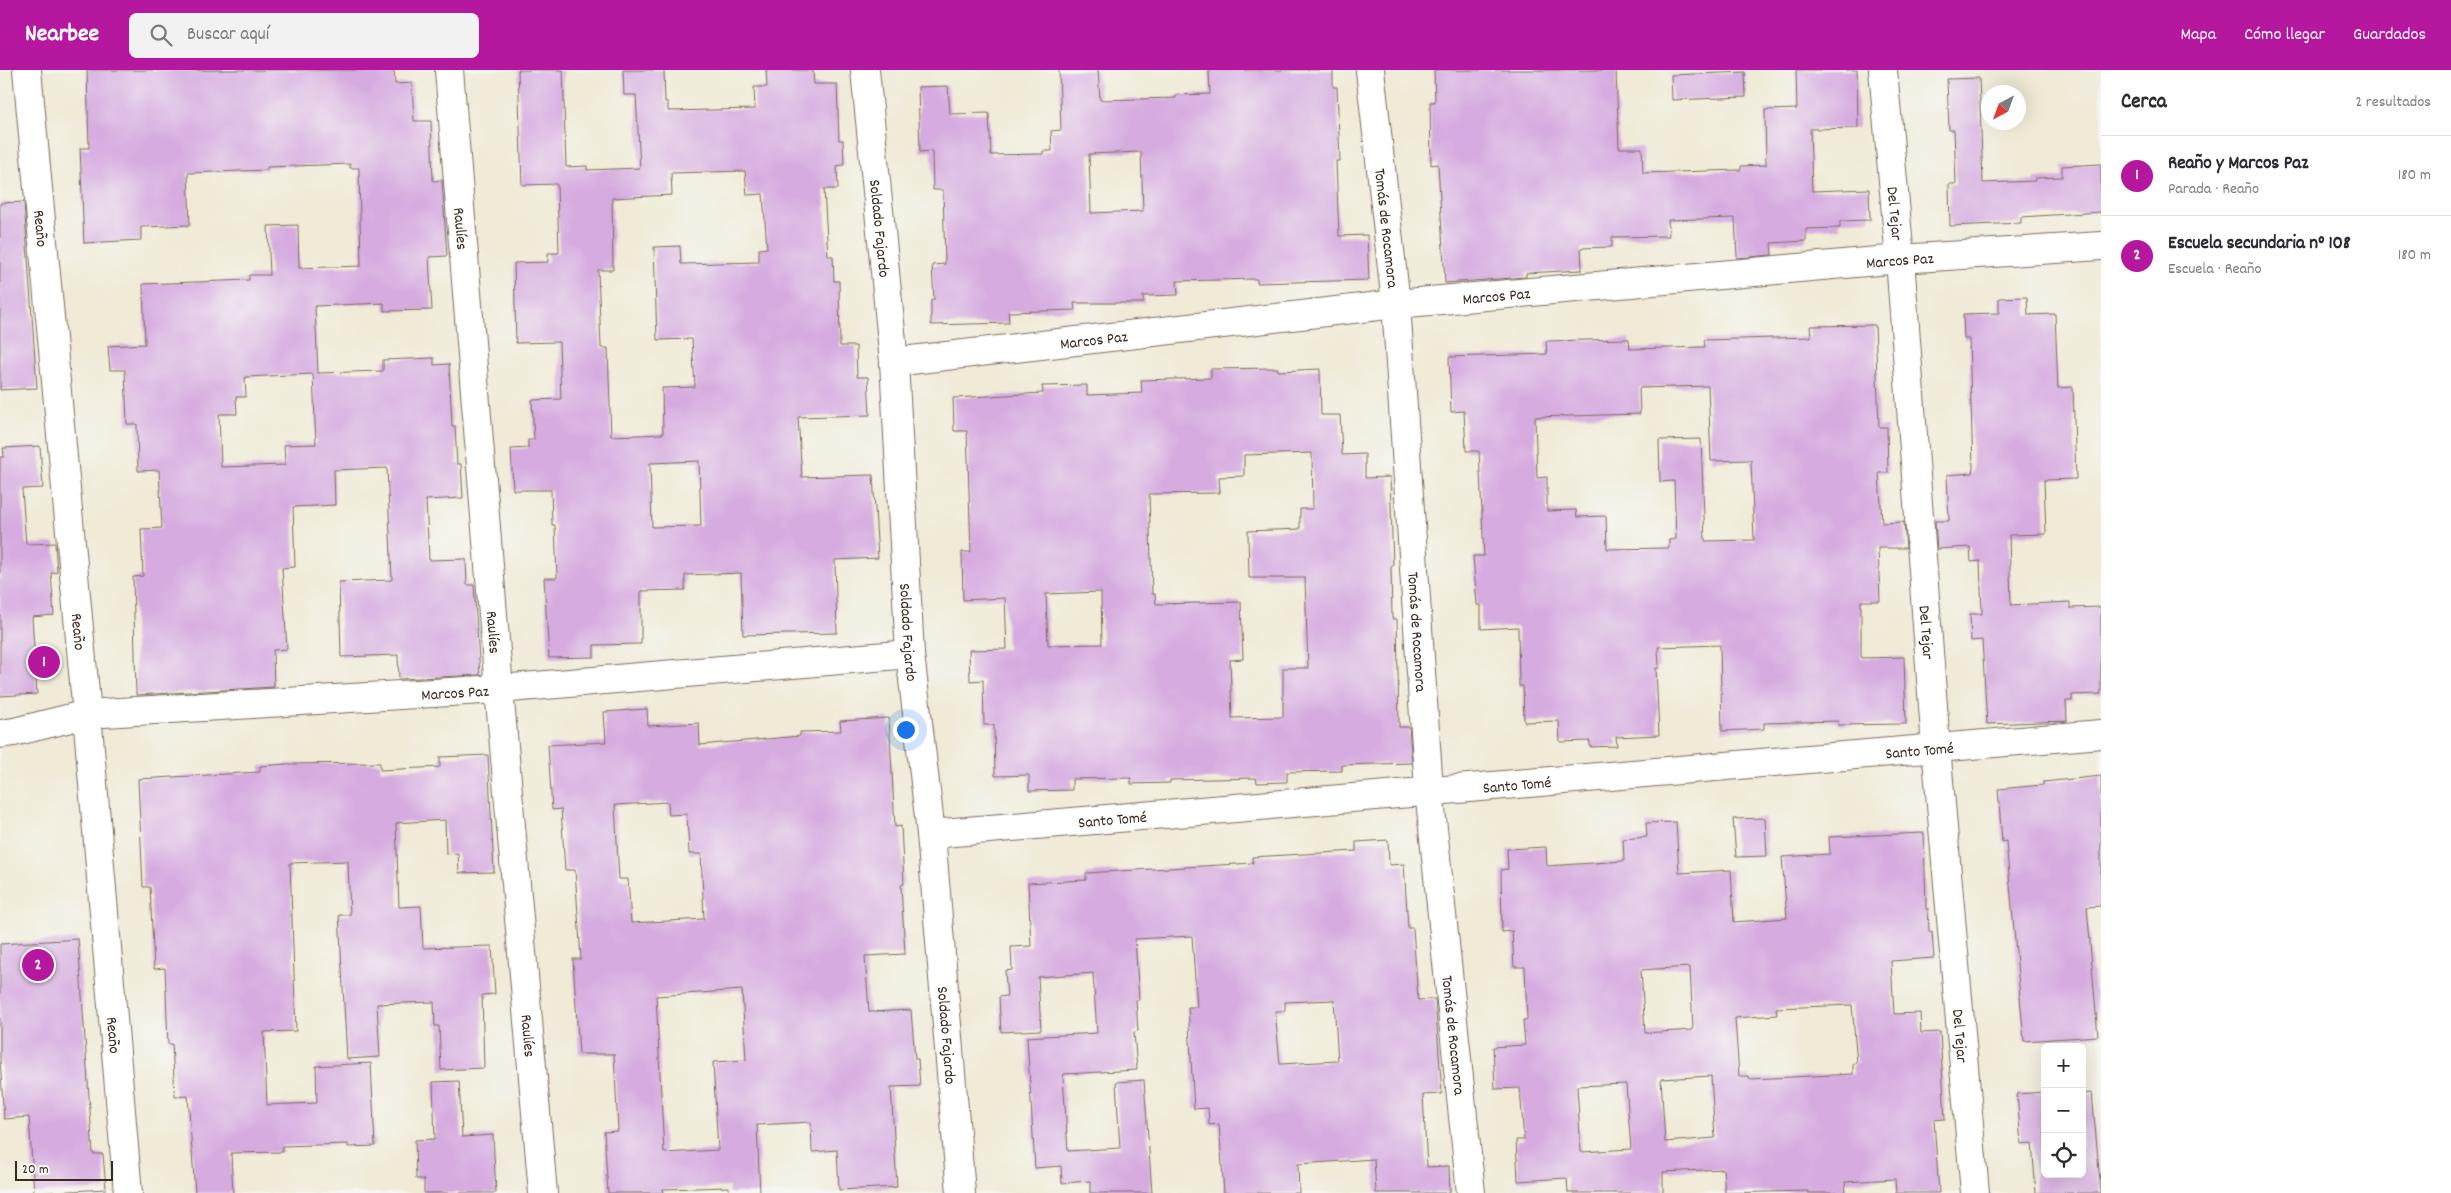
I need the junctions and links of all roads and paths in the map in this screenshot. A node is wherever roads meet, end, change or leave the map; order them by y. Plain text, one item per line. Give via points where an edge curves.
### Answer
1 (27, 70) edge
2 (449, 70) edge
3 (865, 70) edge
4 (1370, 70) edge
5 (1883, 70) edge
6 (2101, 246) edge
7 (1900, 259) junction
8 (1396, 304) junction
9 (894, 362) junction
10 (910, 654) junction
11 (499, 689) junction
12 (87, 714) junction
13 (0, 734) edge
14 (2101, 734) edge
15 (1936, 747) junction
16 (1429, 790) junction
17 (931, 834) junction
18 (128, 1193) edge
19 (543, 1193) edge
20 (961, 1193) edge
21 (1471, 1193) edge
22 (1975, 1193) edge

1 - 12 street, Reaño
2 - 11 street, Raulíes
3 - 9 street, Soldado Fajardo
4 - 8 street, Tomás de Rocamora
5 - 7 street, Del Tejar
6 - 7 street, Marcos Paz
7 - 8 street, Marcos Paz
7 - 15 street, Del Tejar
8 - 9 street, Marcos Paz
8 - 16 street, Tomás de Rocamora
9 - 10 street, Soldado Fajardo
10 - 11 street, Marcos Paz
10 - 17 street, Soldado Fajardo
11 - 12 street, Marcos Paz
11 - 19 street, Raulíes
12 - 13 street, Marcos Paz
12 - 18 street, Reaño
14 - 15 street, Santo Tomé
15 - 16 street, Santo Tomé
15 - 22 street, Del Tejar
16 - 17 street, Santo Tomé
16 - 21 street, Tomás de Rocamora
17 - 20 street, Soldado Fajardo

